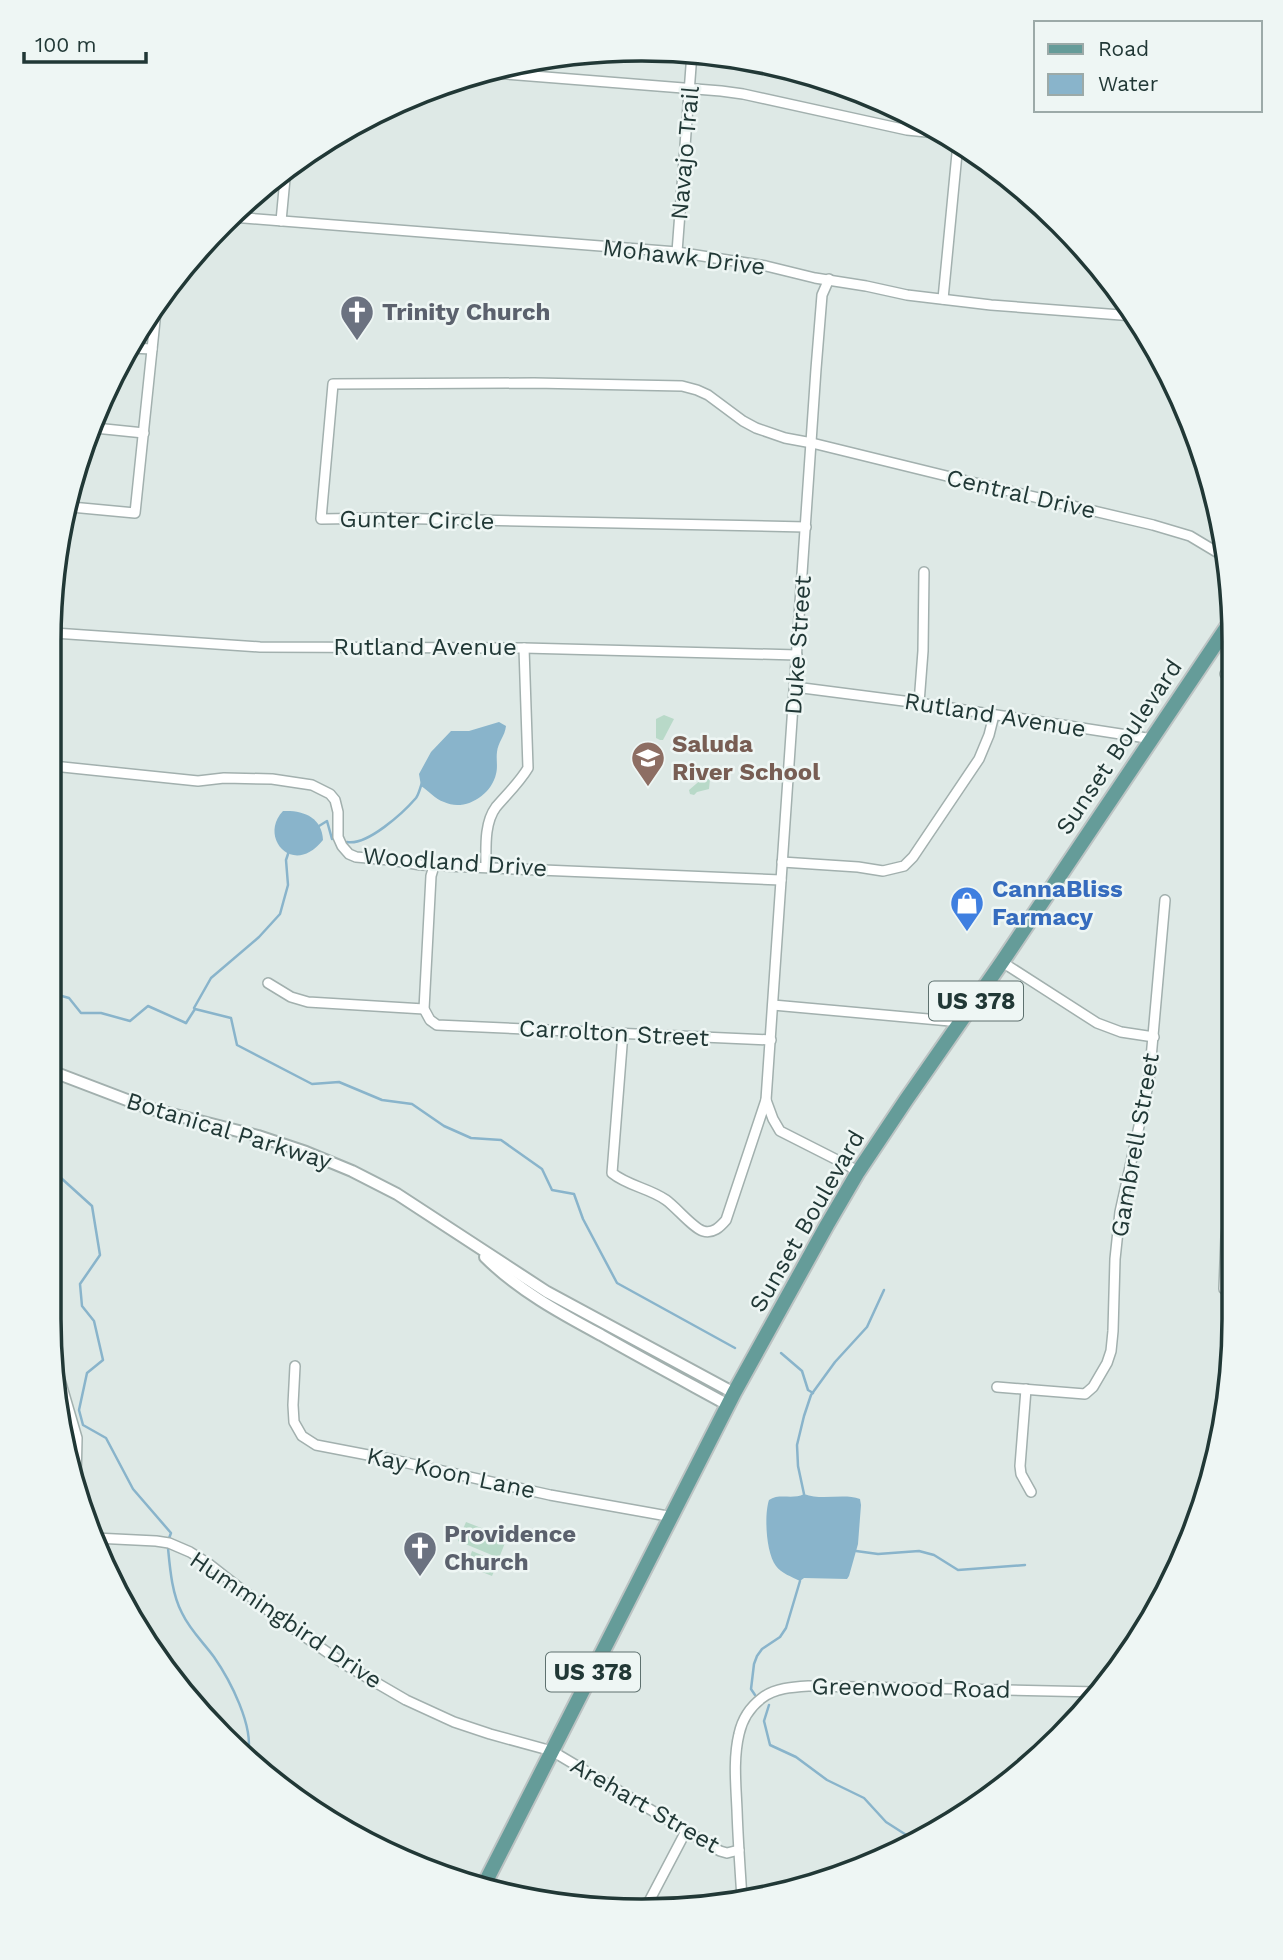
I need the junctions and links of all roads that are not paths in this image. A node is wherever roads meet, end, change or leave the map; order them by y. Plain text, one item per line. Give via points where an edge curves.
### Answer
1 (691, 63) edge
2 (517, 75) edge
3 (690, 88) junction
4 (917, 131) edge
5 (957, 155) edge
6 (285, 184) edge
7 (245, 218) edge
8 (281, 221) junction
9 (677, 252) junction
10 (829, 279) junction
11 (943, 299) junction
12 (1121, 315) edge
13 (154, 326) edge
14 (141, 348) edge
15 (152, 349) junction
16 (102, 429) edge
17 (144, 433) junction
18 (812, 443) junction
19 (77, 507) edge
20 (806, 527) junction
21 (1215, 551) edge
22 (924, 572) dead end
23 (61, 633) edge
24 (1222, 635) edge
25 (524, 648) junction
26 (797, 655) junction
27 (795, 687) junction
28 (919, 703) junction
29 (994, 715) junction
30 (1153, 739) junction
31 (61, 767) edge
32 (782, 862) junction
33 (434, 866) junction
34 (486, 867) junction
35 (781, 880) junction
36 (1166, 900) dead end
37 (1002, 962) junction
38 (268, 984) dead end
39 (773, 1005) junction
40 (424, 1009) junction
41 (961, 1022) junction
42 (623, 1033) junction
43 (1154, 1037) junction
44 (771, 1040) junction
45 (61, 1075) edge
46 (766, 1100) junction
47 (858, 1172) junction
48 (295, 1366) dead end
49 (997, 1387) dead end
50 (1026, 1389) junction
51 (732, 1399) junction
52 (69, 1412) edge
53 (77, 1451) edge
54 (1031, 1492) dead end
55 (673, 1517) junction
56 (104, 1538) edge
57 (1086, 1692) edge
58 (552, 1751) junction
59 (686, 1830) junction
60 (739, 1850) junction
61 (488, 1878) edge
62 (742, 1890) edge
63 (650, 1899) edge

1 - 3 street, Navajo Trail
2 - 3 street
3 - 4 street via 743,94
3 - 9 street, Navajo Trail
5 - 11 street
6 - 8 street
7 - 8 street, Mohawk Drive
8 - 9 street, Mohawk Drive
9 - 10 street, Mohawk Drive
10 - 11 street, Mohawk Drive
10 - 18 street, Duke Street via 822,295
11 - 12 street, Mohawk Drive
13 - 15 street
14 - 15 street
15 - 17 street
16 - 17 street
17 - 19 street via 135,513
18 - 20 street, Duke Street
18 - 20 street, Gunter Circle via 756,428 709,395 682,386 333,384 321,519
18 - 21 street, Central Drive via 1153,524 1190,536
20 - 26 street, Duke Street
22 - 28 street
23 - 25 street, Rutland Avenue via 260,647
24 - 30 main road, Sunset Boulevard / US 378
25 - 26 street, Rutland Avenue
25 - 34 street via 528,768 489,823
26 - 27 street, Duke Street
27 - 28 street, Rutland Avenue
27 - 32 street, Duke Street
28 - 29 street, Rutland Avenue
29 - 30 street, Rutland Avenue
29 - 32 street via 979,758 904,866 883,871
30 - 37 main road, Sunset Boulevard / US 378
31 - 33 street, Woodland Drive via 198,781 272,779 312,785 335,800 338,837 349,854
32 - 35 street, Duke Street
33 - 34 street, Woodland Drive
33 - 40 street
34 - 35 street, Woodland Drive
35 - 39 street, Duke Street
36 - 43 street, Gambrell Street
37 - 41 main road, Sunset Boulevard / US 378
37 - 43 street via 1097,1023
38 - 40 street via 308,1002
39 - 41 street
39 - 44 street, Duke Street
40 - 42 street, Carrolton Street via 437,1025
41 - 47 main road, Sunset Boulevard / US 378
42 - 44 street, Carrolton Street
42 - 46 street via 612,1173 666,1200 694,1227 713,1231 726,1220
43 - 50 street, Gambrell Street via 1120,1212 1107,1363 1085,1394
44 - 46 street, Duke Street
45 - 51 street, Botanical Parkway via 148,1108 258,1136 352,1171
46 - 47 street, Duke Street via 780,1131
47 - 51 main road, Sunset Boulevard / US 378
48 - 55 street, Kay Koon Lane via 295,1422 302,1436 316,1445
49 - 50 street
50 - 54 street via 1020,1466
51 - 55 main road, Sunset Boulevard / US 378
52 - 53 street
55 - 58 main road, Sunset Boulevard / US 378
56 - 58 street, Hummingbird Drive via 156,1541 190,1552 344,1664 406,1700 460,1724
57 - 60 street, Greenwood Road via 809,1686 772,1692 761,1699 741,1727 735,1780
58 - 59 street, Arehart Street
58 - 61 main road, Sunset Boulevard / US 378
59 - 60 street, Arehart Street via 720,1852
59 - 63 street
60 - 62 street

